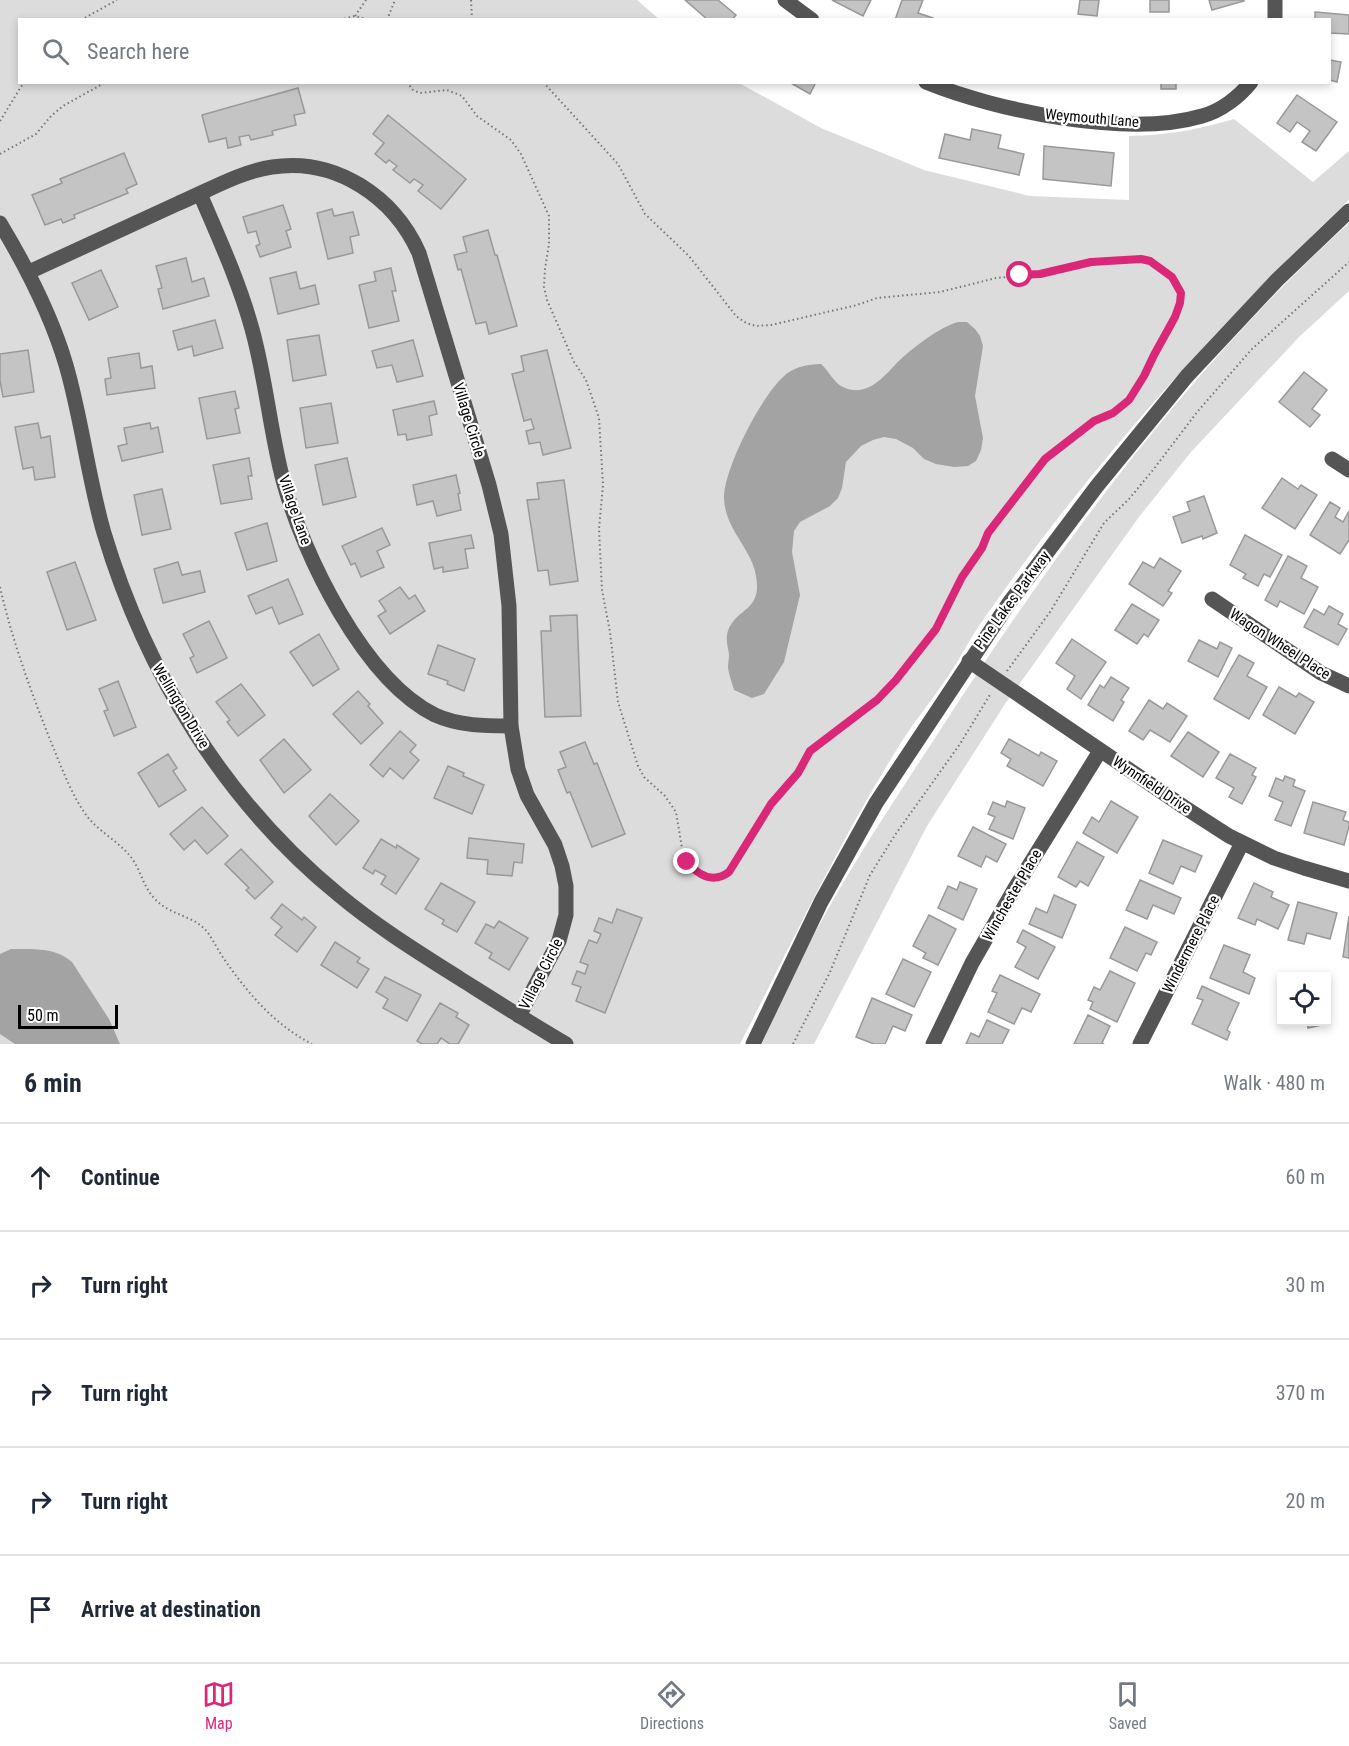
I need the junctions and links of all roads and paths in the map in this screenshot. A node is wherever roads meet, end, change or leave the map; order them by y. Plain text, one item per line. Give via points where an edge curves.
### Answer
1 (117, 0) edge
2 (366, 0) edge
3 (395, 0) edge
4 (471, 0) edge
5 (785, 0) edge
6 (1275, 0) edge
7 (355, 16) junction
8 (85, 18) edge
9 (348, 18) edge
10 (362, 18) edge
11 (388, 18) edge
12 (472, 18) edge
13 (809, 18) edge
14 (1275, 18) edge
15 (23, 84) edge
16 (102, 84) edge
17 (408, 84) edge
18 (545, 84) edge
19 (932, 84) edge
20 (1249, 84) edge
21 (0, 121) edge
22 (0, 154) edge
23 (200, 194) junction
24 (1349, 211) edge
25 (0, 223) edge
26 (1349, 262) edge
27 (28, 272) junction
28 (1332, 459) dead end
29 (1349, 470) edge
30 (0, 587) edge
31 (1212, 599) dead end
32 (969, 661) junction
33 (1004, 674) dead end
34 (1349, 686) edge
35 (994, 689) dead end
36 (511, 726) junction
37 (1101, 751) junction
38 (1242, 843) junction
39 (1349, 880) edge
40 (519, 1016) junction
41 (312, 1044) edge
42 (566, 1044) edge
43 (753, 1044) edge
44 (793, 1044) edge
45 (933, 1044) edge
46 (1140, 1044) edge

1 - 8 path
2 - 7 path
3 - 11 path
4 - 12 path
5 - 13 street
6 - 14 street
7 - 9 path
7 - 10 path
15 - 21 path
16 - 22 path via 63,106 36,134
17 - 18 path via 420,93 447,90 462,96 477,116 511,140 549,216 544,269 547,300 586,380 599,418 602,590 618,702 644,777 676,812 687,862 701,876 716,877 729,872 771,804 815,746 877,700 896,680 936,629 988,533 1045,459 1129,400 1175,317 1181,293 1172,277 1150,261 1108,260 1040,274 996,278 940,292 877,298 771,325 746,323 724,303 689,256 645,214 618,164
19 - 20 street, Weymouth Lane via 1025,111 1140,123 1203,116 1228,104
23 - 27 street, Village Circle
23 - 36 street, Village Lane via 252,328 291,508 334,601 384,673 416,704 452,721
23 - 36 street, Village Circle via 260,169 285,165 311,167 335,173 370,191 408,231 419,253 498,518 509,606
24 - 32 street, Pine Lakes Parkway via 1253,305 1164,402 1061,533
25 - 27 street, Wellington Drive
26 - 33 path via 1251,350 1154,470 1104,523 1050,612
27 - 40 street, Wellington Drive via 50,318 66,366 95,499 113,560 154,661 182,713 237,790 320,879 391,934
28 - 29 street
30 - 41 path via 30,690 85,814 133,860 155,900 207,931 257,1003
31 - 34 street, Wagon Wheel Place via 1321,673
32 - 37 street, Wynnfield Drive
32 - 43 street, Pine Lakes Parkway via 876,803 821,902
35 - 44 path via 870,875 830,972
36 - 40 street, Village Circle via 522,782 559,856 567,896 559,941
37 - 38 street, Wynnfield Drive
37 - 45 street, Winchester Place via 1015,888 972,963
38 - 39 street, Wynnfield Drive via 1289,863
38 - 46 street, Windermere Place
40 - 42 street, Wellington Drive

